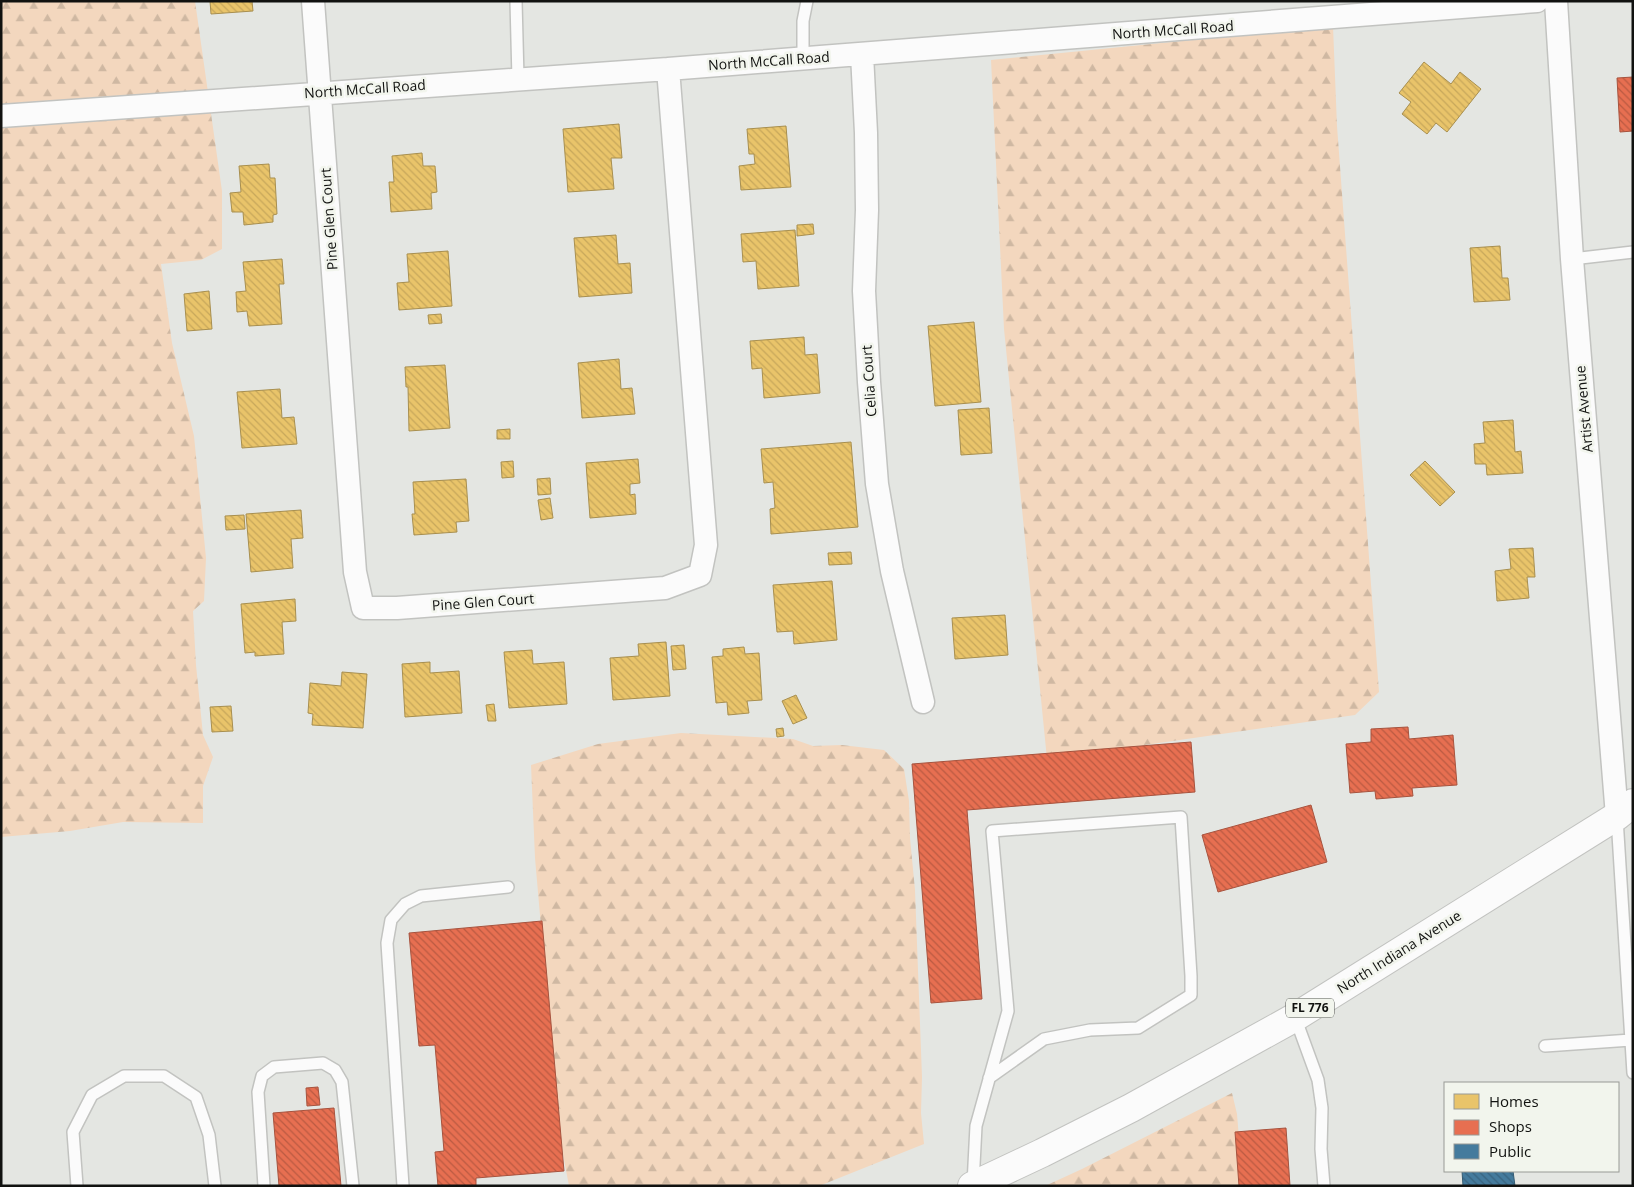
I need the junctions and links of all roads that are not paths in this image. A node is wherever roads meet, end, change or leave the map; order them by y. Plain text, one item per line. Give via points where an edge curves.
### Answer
1 (313, 1) edge
2 (516, 1) edge
3 (807, 1) edge
4 (1537, 1) edge
5 (1556, 1) edge
6 (862, 54) junction
7 (803, 59) junction
8 (668, 69) junction
9 (518, 79) junction
10 (319, 92) junction
11 (1, 116) edge
12 (1633, 252) edge
13 (1572, 259) junction
14 (923, 702) dead end
15 (1625, 809) edge
16 (508, 887) dead end
17 (1628, 906) edge
18 (1295, 1017) junction
19 (1631, 1020) edge
20 (1630, 1040) junction
21 (1545, 1046) dead end
22 (1633, 1073) edge
23 (989, 1078) junction
24 (77, 1186) edge
25 (215, 1186) edge
26 (264, 1186) edge
27 (353, 1186) edge
28 (403, 1186) edge
29 (972, 1186) edge
30 (1324, 1186) edge

1 - 10 street, Pine Glen Court
2 - 9 lane
3 - 7 lane via 803,22
4 - 6 street, North McCall Road
5 - 13 street, Artist Avenue
6 - 7 street, North McCall Road
6 - 14 street, Celia Court via 866,133 864,291 877,484 892,571
7 - 8 street, North McCall Road
8 - 9 street, North McCall Road
8 - 10 street, Pine Glen Court via 706,545 700,575 665,588 397,608 363,608 355,572
9 - 10 street, North McCall Road
10 - 11 street, North McCall Road
12 - 13 lane
13 - 15 street, Artist Avenue
15 - 17 lane
15 - 18 main road, North Indiana Avenue / FL 776
16 - 28 lane via 421,896 405,904 391,920 386,943
17 - 19 lane
18 - 29 main road, North Indiana Avenue / FL 776 via 1131,1108
18 - 30 lane via 1318,1080
19 - 20 lane
20 - 21 lane
20 - 22 lane
23 - 23 lane via 1044,1038 1090,1030 1138,1028 1191,995 1181,817 992,831 1008,1011
23 - 29 lane via 976,1126
24 - 25 lane via 73,1132 92,1094 124,1076 164,1076 196,1097 209,1135
26 - 27 lane via 258,1092 262,1076 274,1067 323,1063 335,1070 342,1082

